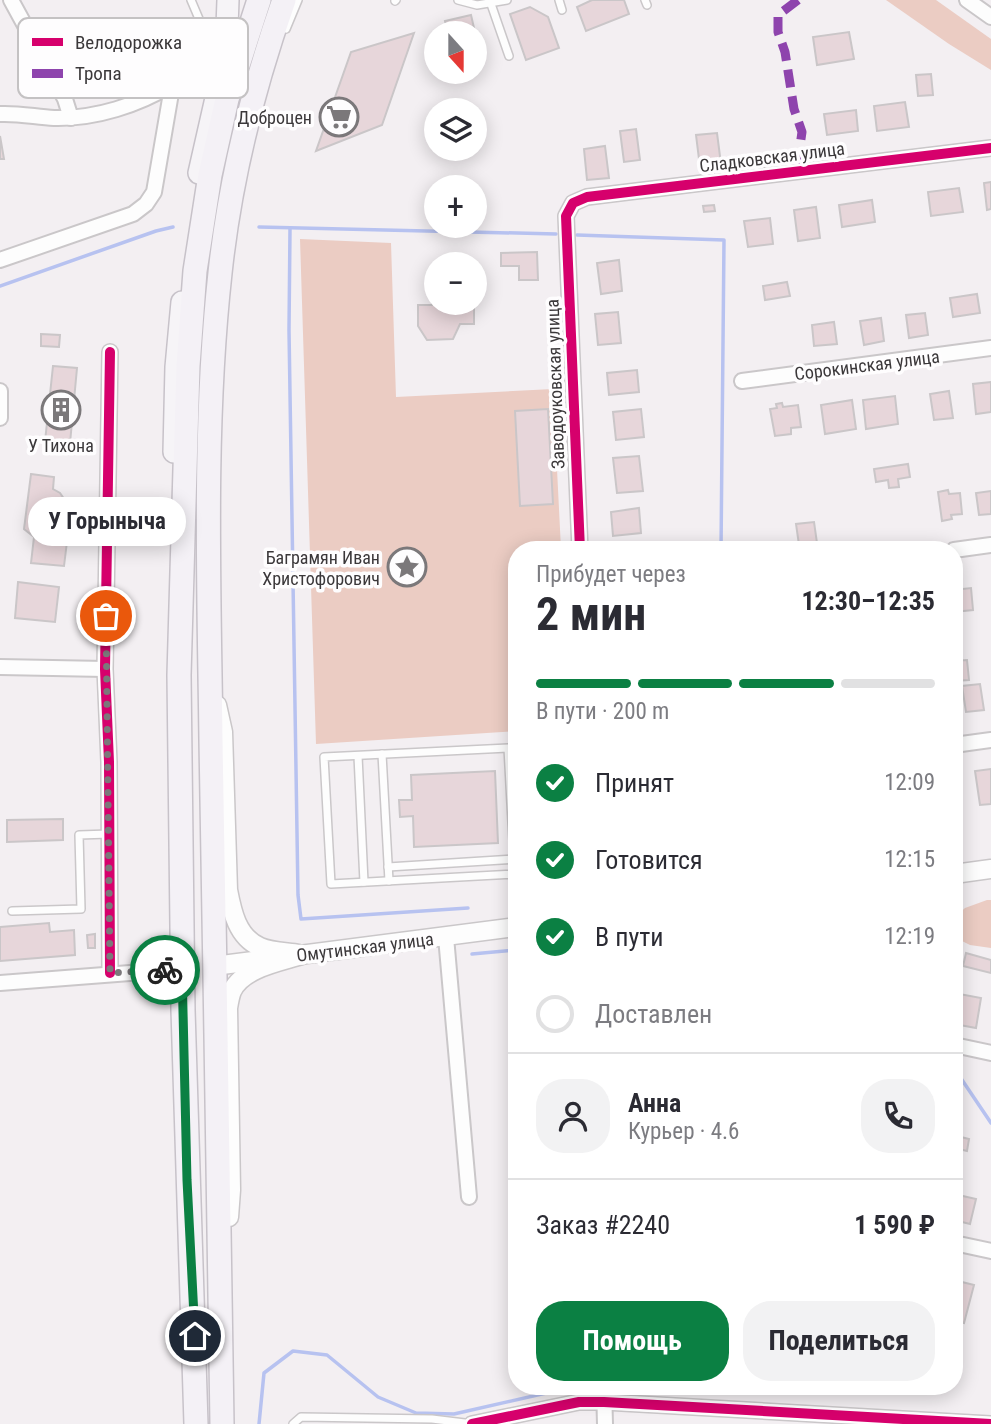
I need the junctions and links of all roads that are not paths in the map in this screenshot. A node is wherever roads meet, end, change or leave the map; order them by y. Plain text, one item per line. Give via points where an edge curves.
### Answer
1 (11, 0) edge
2 (191, 0) edge
3 (228, 0) edge
4 (259, 0) edge
5 (284, 0) edge
6 (298, 0) edge
7 (458, 0) edge
8 (507, 0) edge
9 (559, 0) edge
10 (967, 0) edge
11 (491, 4) junction
12 (562, 10) dead end
13 (991, 17) edge
14 (21, 18) edge
15 (199, 18) edge
16 (229, 18) edge
17 (248, 33) edge
18 (282, 41) dead end
19 (509, 56) dead end
20 (64, 98) edge
21 (146, 98) edge
22 (171, 98) edge
23 (216, 98) edge
24 (229, 98) edge
25 (0, 114) edge
26 (71, 118) junction
27 (991, 148) edge
28 (566, 216) joint
29 (0, 260) edge
30 (230, 268) dead end
31 (216, 315) junction
32 (991, 348) edge
33 (110, 352) dead end
34 (742, 381) dead end
35 (0, 391) edge
36 (0, 418) edge
37 (580, 541) edge
38 (991, 545) edge
39 (963, 549) edge
40 (0, 667) edge
41 (105, 669) junction
42 (210, 673) junction
43 (179, 675) junction
44 (991, 740) edge
45 (963, 744) edge
46 (508, 747) edge
47 (382, 754) junction
48 (358, 755) junction
49 (109, 834) junction
50 (508, 859) edge
51 (388, 867) junction
52 (991, 869) edge
53 (963, 873) edge
54 (508, 874) edge
55 (389, 881) junction
56 (364, 882) junction
57 (12, 911) dead end
58 (508, 928) edge
59 (446, 937) junction
60 (302, 955) junction
61 (214, 966) junction
62 (182, 969) junction
63 (110, 973) junction
64 (0, 983) edge
65 (963, 1047) edge
66 (991, 1053) edge
67 (469, 1197) dead end
68 (963, 1245) edge
69 (991, 1251) edge
70 (221, 1339) junction
71 (604, 1395) edge
72 (604, 1402) junction
73 (196, 1424) edge
74 (222, 1424) edge
75 (293, 1424) edge
76 (472, 1424) edge
77 (605, 1424) edge
78 (991, 1424) edge

1 - 14 street
2 - 15 lane
3 - 16 main road
4 - 17 highway
5 - 31 highway via 243,137 225,230
6 - 18 lane
7 - 11 lane
8 - 11 lane
9 - 12 lane
10 - 13 street
11 - 19 lane
20 - 26 street
21 - 26 street
22 - 29 street via 154,192 146,204 133,214
23 - 43 main road via 199,173 179,328 174,499
24 - 43 highway via 195,271
25 - 26 street
27 - 28 street, Сладковская улица via 587,197 573,204
28 - 37 street, Заводоуковская улица
30 - 31 lane
31 - 42 highway via 210,424
32 - 34 street, Сорокинская улица
33 - 41 street
35 - 36 street
38 - 39 street
40 - 41 street
41 - 49 street
42 - 60 street via 223,732 232,914 243,934 259,947
42 - 61 highway
43 - 62 highway
44 - 45 street
46 - 47 lane
47 - 48 lane
47 - 51 lane
48 - 56 lane
48 - 56 lane via 324,757 331,884
49 - 57 lane via 79,835 81,909
49 - 63 street
50 - 51 lane
51 - 55 lane
52 - 53 street
54 - 55 lane
55 - 56 lane
58 - 59 street, Омутинская улица
59 - 60 street, Омутинская улица
59 - 67 street
60 - 61 street, Омутинская улица
60 - 70 street via 243,977 232,990 228,1008 231,1190
61 - 62 highway
61 - 70 highway
62 - 63 street
62 - 73 highway
63 - 64 street
65 - 66 street
68 - 69 street
70 - 74 highway
71 - 72 street
72 - 76 street via 579,1402
72 - 77 street
72 - 78 street
75 - 76 lane via 301,1417

